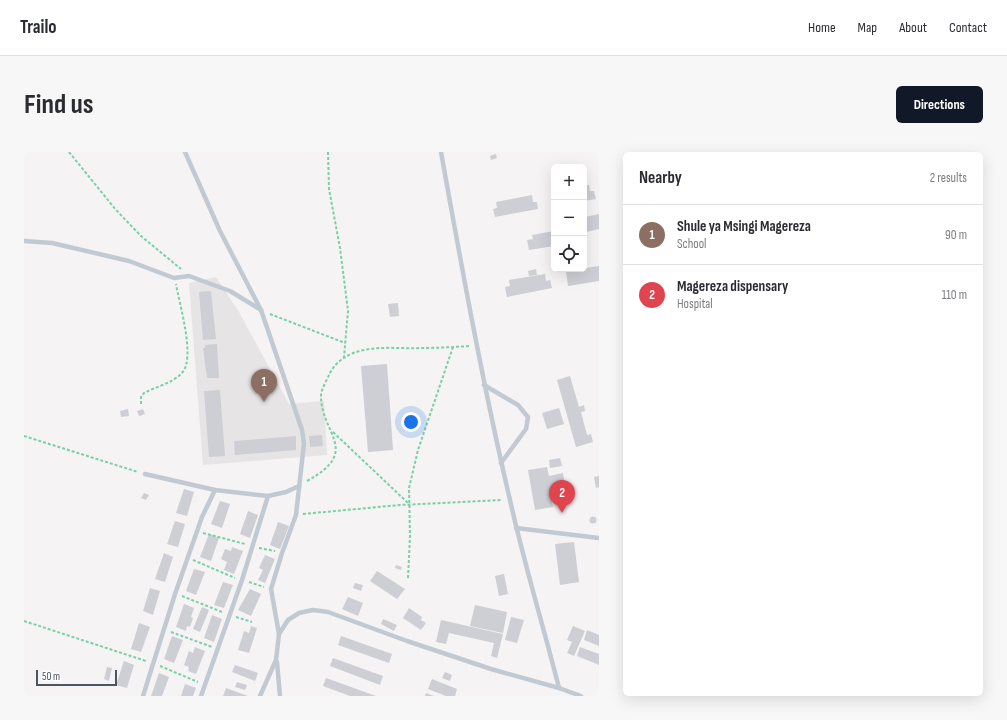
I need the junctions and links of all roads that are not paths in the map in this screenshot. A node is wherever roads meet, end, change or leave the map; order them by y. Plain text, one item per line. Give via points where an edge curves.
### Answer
1 (185, 152) edge
2 (441, 152) edge
3 (24, 241) edge
4 (261, 310) junction
5 (484, 385) junction
6 (502, 463) junction
7 (145, 474) road end
8 (299, 486) junction
9 (215, 490) junction
10 (268, 496) junction
11 (516, 528) junction
12 (599, 538) edge
13 (279, 634) junction
14 (276, 660) junction
15 (559, 688) junction
16 (143, 696) edge
17 (201, 696) edge
18 (260, 696) edge
19 (280, 696) edge
20 (581, 696) edge

1 - 4 lane via 220,231
2 - 5 lane
3 - 4 lane via 52,243 129,261 174,278 189,276 230,291
4 - 8 lane via 302,430 304,443
5 - 6 lane
5 - 6 lane via 518,404 528,419 526,429
6 - 11 lane
7 - 9 lane
8 - 10 lane
8 - 13 lane via 296,515 271,589
9 - 10 lane
9 - 16 lane via 197,531
10 - 17 lane via 242,580
11 - 12 lane
11 - 15 lane
13 - 14 lane
13 - 15 lane via 288,620 299,613 313,610 328,612 418,645
14 - 18 lane
14 - 19 lane
15 - 20 lane

